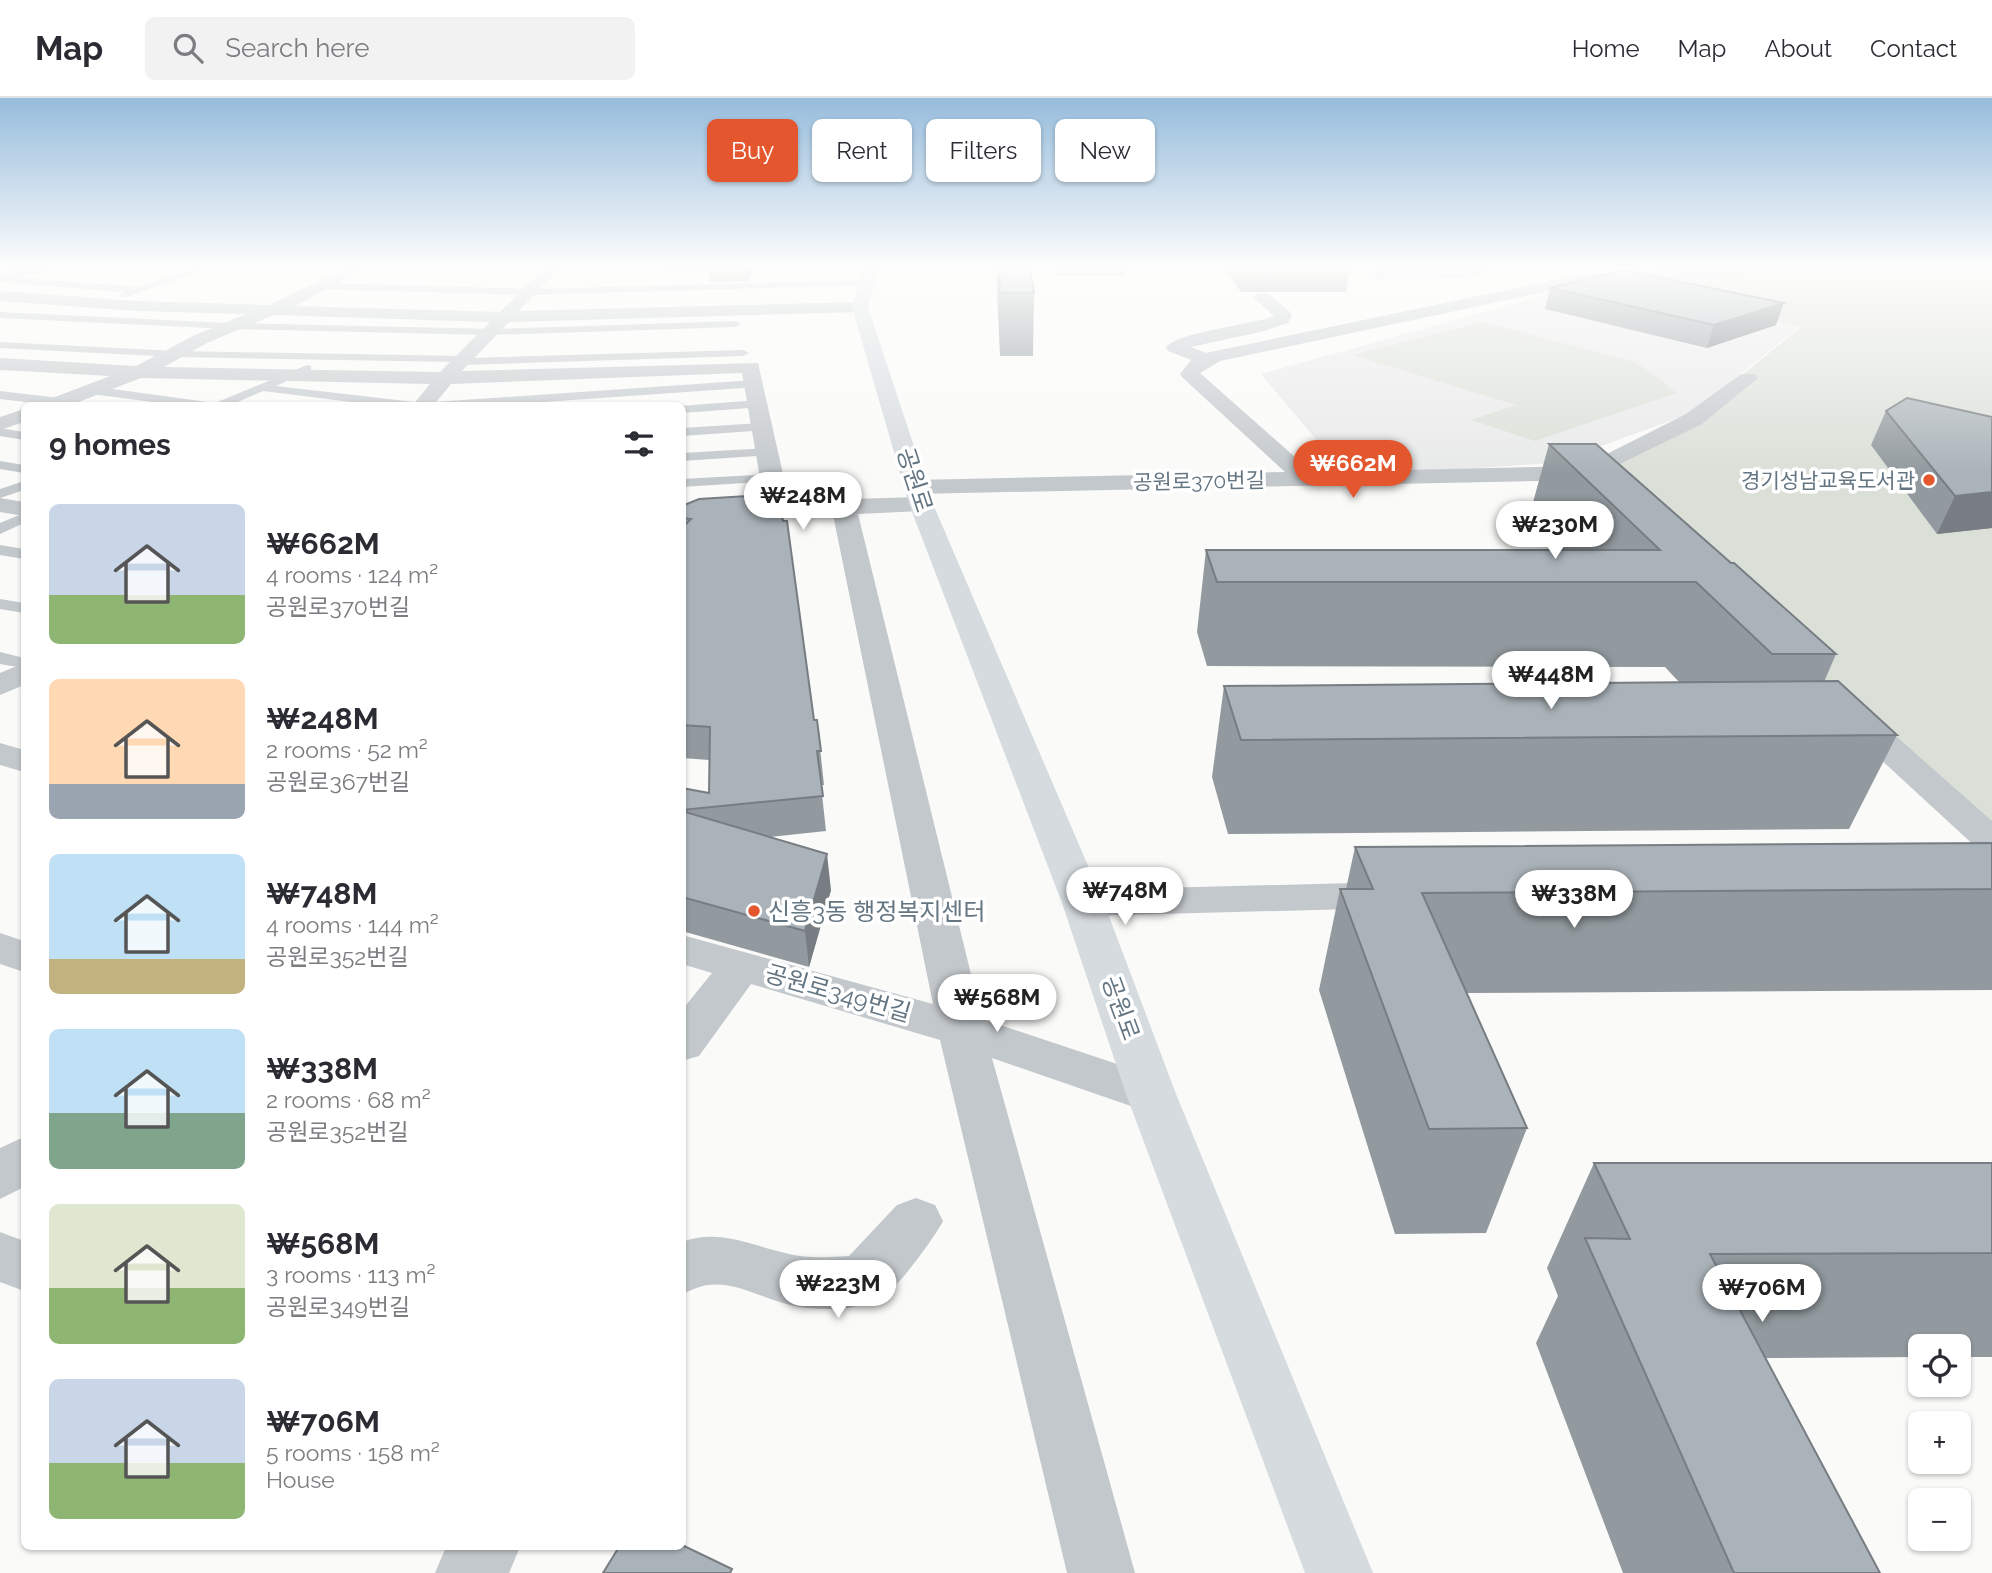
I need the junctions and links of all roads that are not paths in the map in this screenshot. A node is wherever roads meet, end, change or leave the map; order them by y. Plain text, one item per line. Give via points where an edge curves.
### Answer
1 (211, 337) edge
2 (358, 337) edge
3 (426, 337) edge
4 (485, 337) edge
5 (531, 337) edge
6 (740, 337) edge
7 (882, 337) edge
8 (1211, 337) edge
9 (1309, 337) edge
10 (49, 338) dead end
11 (0, 345) edge
12 (477, 345) junction
13 (176, 346) junction
14 (24, 347) junction
15 (0, 355) edge
16 (327, 357) junction
17 (1204, 359) junction
18 (0, 364) edge
19 (574, 366) junction
20 (139, 372) junction
21 (293, 375) junction
22 (445, 378) junction
23 (1748, 378) dead end
24 (752, 384) junction
25 (263, 388) junction
26 (91, 390) junction
27 (0, 395) edge
28 (572, 401) edge
29 (42, 402) edge
30 (59, 402) edge
31 (181, 402) edge
32 (229, 402) edge
33 (380, 402) edge
34 (425, 402) edge
35 (544, 402) edge
36 (686, 408) edge
37 (21, 416) edge
38 (0, 424) edge
39 (686, 429) edge
40 (0, 432) edge
41 (21, 436) edge
42 (768, 452) junction
43 (686, 457) edge
44 (0, 465) edge
45 (21, 468) edge
46 (772, 478) junction
47 (1306, 479) junction
48 (686, 484) edge
49 (21, 486) edge
50 (0, 494) edge
51 (918, 495) junction
52 (0, 505) edge
53 (844, 506) junction
54 (21, 508) edge
55 (793, 510) dead end
56 (21, 519) edge
57 (0, 529) edge
58 (0, 550) edge
59 (21, 554) edge
60 (0, 604) edge
61 (21, 608) edge
62 (0, 658) edge
63 (21, 662) edge
64 (21, 674) edge
65 (0, 685) edge
66 (1830, 694) edge
67 (0, 754) edge
68 (21, 760) edge
69 (1992, 841) edge
70 (1433, 894) edge
71 (1083, 903) junction
72 (0, 948) edge
73 (686, 950) edge
74 (21, 956) edge
75 (741, 966) junction
76 (961, 1028) junction
77 (686, 1039) edge
78 (1151, 1094) junction
79 (21, 1160) edge
80 (0, 1177) edge
81 (916, 1221) dead end
82 (0, 1256) edge
83 (21, 1266) edge
84 (686, 1266) edge
85 (484, 1550) edge
86 (468, 1573) edge
87 (1101, 1573) edge
88 (1339, 1573) edge

1 - 13 street
2 - 16 lane
3 - 12 lane
4 - 12 street
5 - 12 lane
6 - 24 lane
7 - 51 main road, 공원로
8 - 17 street via 1175,347
9 - 17 street
10 - 14 lane
11 - 14 lane
12 - 16 lane
12 - 19 lane
12 - 22 street
13 - 14 lane
13 - 16 lane
13 - 20 street
14 - 15 lane
16 - 21 lane
17 - 47 street via 1190,374
18 - 20 street
19 - 22 street
19 - 24 street
19 - 28 lane
20 - 21 street
20 - 26 street
21 - 22 street
21 - 25 lane
22 - 34 street
23 - 47 street, 공원로370번길 via 1597,482
24 - 28 lane
24 - 36 lane
24 - 39 lane
24 - 42 street
25 - 32 lane
25 - 33 lane
26 - 30 street
26 - 31 lane
27 - 29 lane
28 - 35 lane
37 - 38 street
40 - 41 lane
42 - 43 lane
42 - 46 street
44 - 45 lane
46 - 48 lane
46 - 53 street
47 - 51 street, 공원로370번길
49 - 50 lane
51 - 53 street, 공원로370번길
51 - 71 main road, 공원로
52 - 54 street
53 - 55 street, 공원로370번길
53 - 76 street
56 - 57 lane
58 - 59 lane
60 - 61 lane
62 - 63 lane
64 - 65 street
66 - 69 street
67 - 68 street
70 - 71 street
71 - 78 main road, 공원로
72 - 74 street
73 - 75 street, 공원로349번길
75 - 76 street, 공원로349번길
75 - 77 street
76 - 78 street, 공원로349번길
76 - 87 street
78 - 88 main road, 공원로
79 - 80 street
81 - 84 street via 863,1280 803,1282 720,1259
82 - 83 street
85 - 86 street

